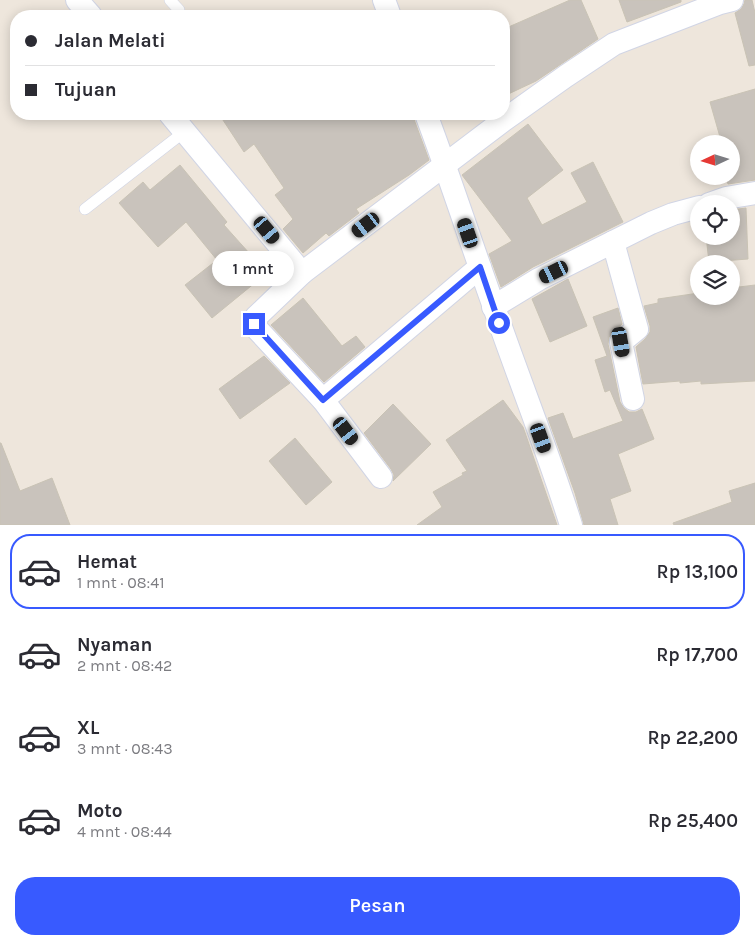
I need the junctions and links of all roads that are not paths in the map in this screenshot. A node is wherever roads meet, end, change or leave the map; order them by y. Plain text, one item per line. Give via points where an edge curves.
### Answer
1 (77, 0) edge
2 (170, 0) edge
3 (732, 0) edge
4 (85, 10) edge
5 (179, 10) dead end
6 (510, 116) edge
7 (175, 120) edge
8 (428, 120) edge
9 (504, 120) edge
10 (184, 132) junction
11 (445, 165) junction
12 (755, 193) edge
13 (740, 196) edge
14 (690, 209) edge
15 (85, 210) dead end
16 (613, 242) junction
17 (480, 267) junction
18 (302, 273) junction
19 (494, 306) junction
20 (632, 398) dead end
21 (323, 400) junction
22 (382, 477) dead end
23 (571, 525) edge

1 - 4 street
2 - 5 lane
3 - 6 street via 614,44
7 - 10 street
8 - 11 street
9 - 11 street
10 - 15 lane
10 - 18 street
11 - 17 street
11 - 18 street
12 - 13 street
14 - 16 street via 651,223
16 - 19 street
16 - 20 street via 638,329 621,342
17 - 19 street
17 - 21 street
18 - 21 street via 256,317 254,324
19 - 23 street
21 - 22 street

